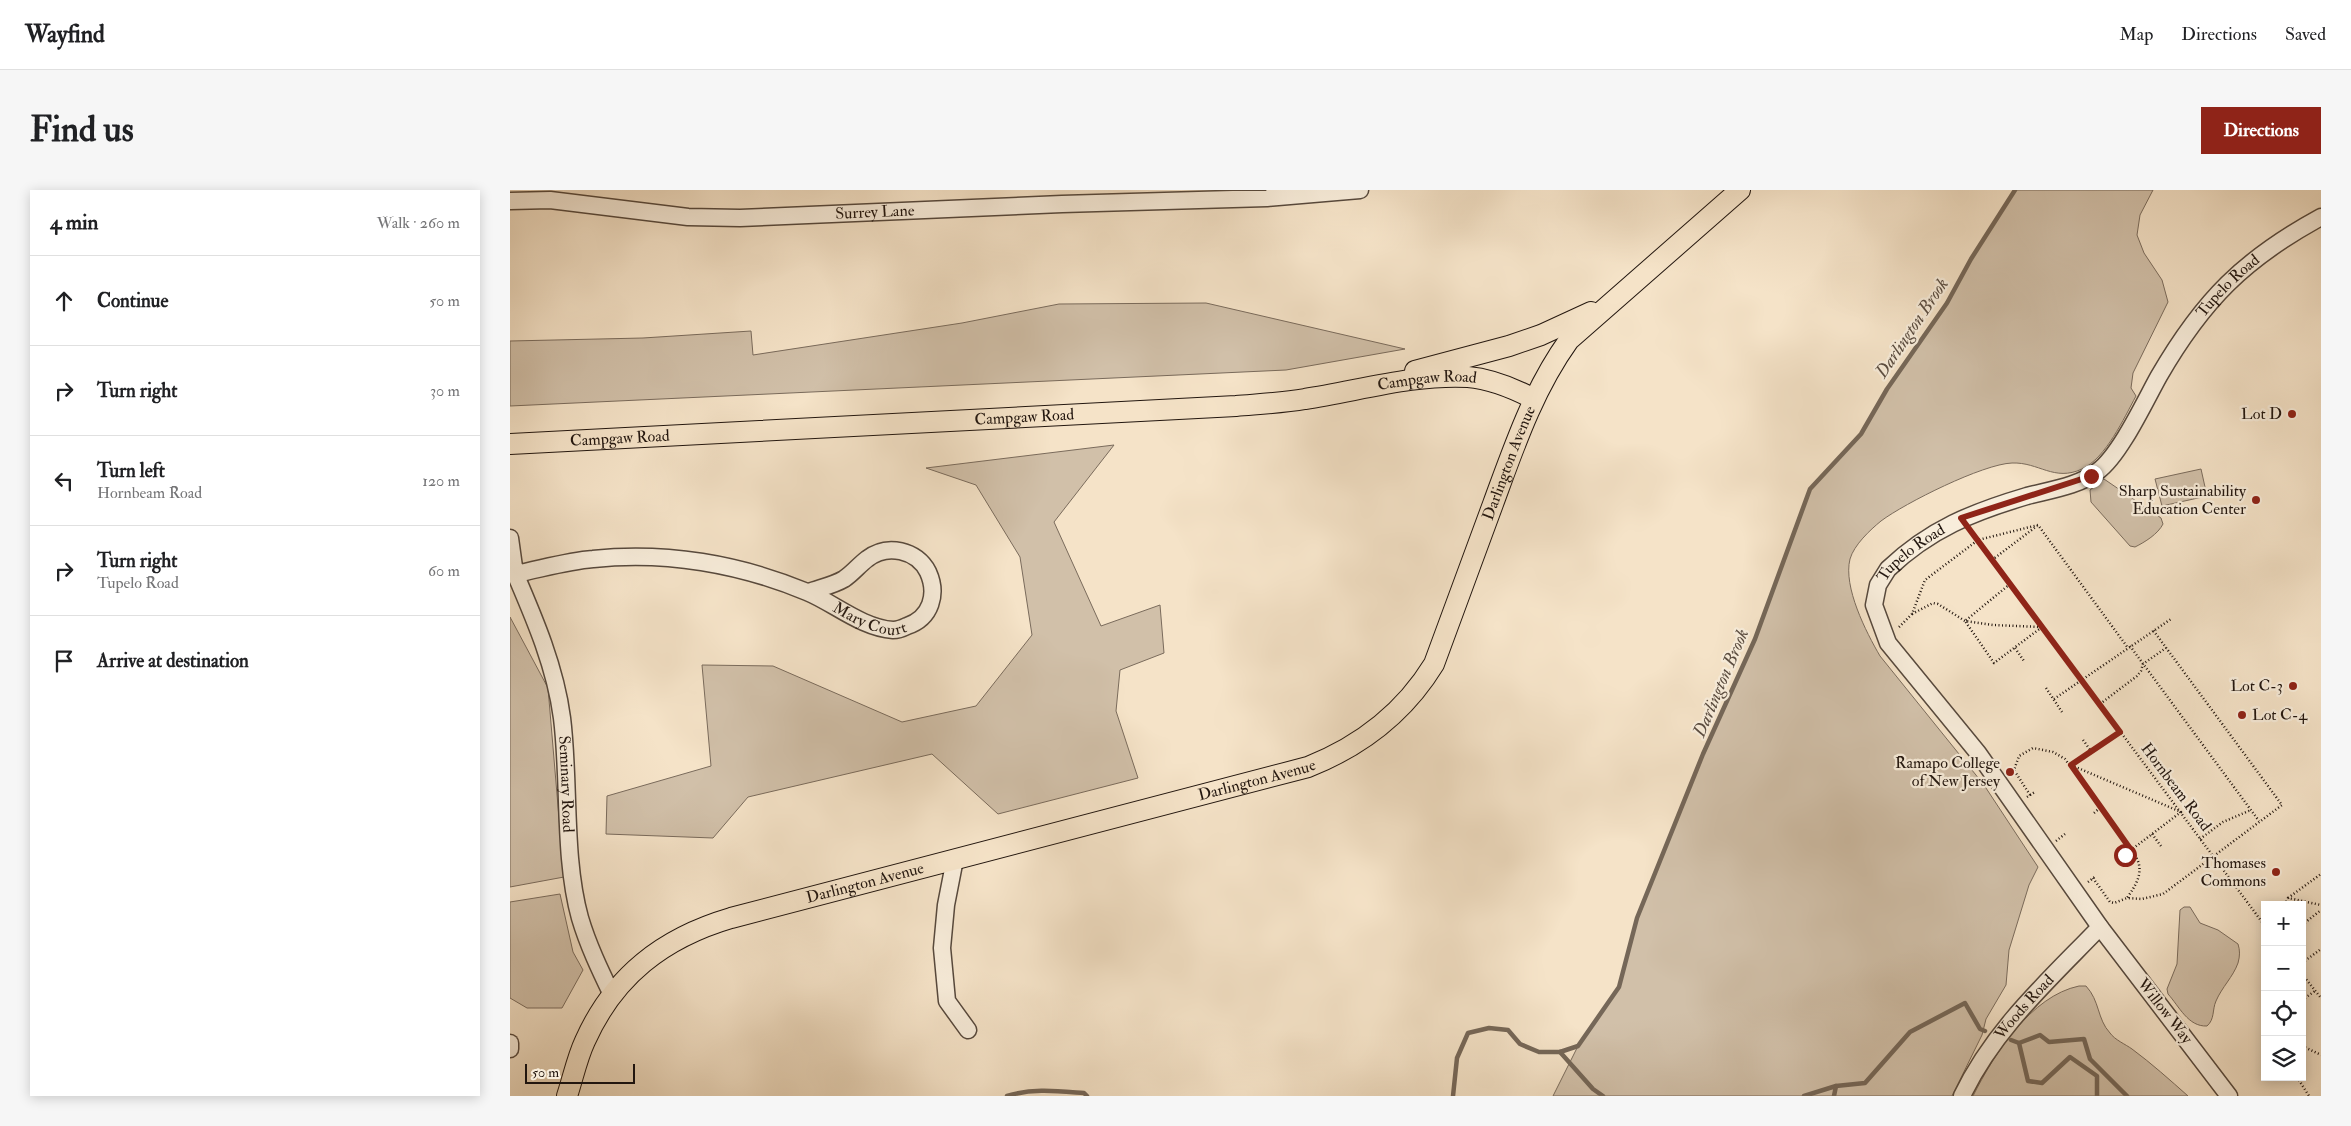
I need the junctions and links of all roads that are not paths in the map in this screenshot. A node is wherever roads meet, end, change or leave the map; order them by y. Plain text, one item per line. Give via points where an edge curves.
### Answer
1 (1360, 190) edge
2 (1740, 190) edge
3 (1176, 195) edge
4 (510, 201) edge
5 (2321, 217) edge
6 (1615, 300) junction
7 (1355, 389) junction
8 (1534, 399) junction
9 (514, 447) edge
10 (510, 538) edge
11 (512, 568) edge
12 (809, 592) junction
13 (955, 860) junction
14 (2100, 927) junction
15 (612, 995) junction
16 (968, 1030) dead end
17 (510, 1042) edge
18 (510, 1049) edge
19 (567, 1096) edge
20 (1962, 1096) edge
21 (2229, 1096) edge

1 - 3 street, Surrey Lane via 1267,198
2 - 6 main road, Darlington Avenue
3 - 4 street, Surrey Lane via 740,218 688,217 550,200
5 - 14 street, Tupelo Road via 2263,252 2212,299 2189,326 2116,450 2100,470 2079,481 1961,518 1895,562 1882,576 1876,594 1874,605 1884,635 1896,656 1978,753
6 - 7 main road via 1541,335
6 - 8 main road, Darlington Avenue via 1569,340
7 - 8 main road, Campgaw Road via 1446,377 1470,378 1514,389
7 - 9 main road, Campgaw Road via 1304,399 1236,406 795,428
8 - 13 main road, Darlington Avenue via 1434,664 1410,698 1379,728 1331,758 1308,767
10 - 11 street, Seminary Road
11 - 12 street, Mary Court via 625,556 660,557 703,562
11 - 15 street, Seminary Road via 553,673 562,718 574,881 580,917
12 - 12 street, Mary Court via 872,625 894,630 918,623 932,604 932,582 925,566 913,554 898,550 868,558 843,580
13 - 15 main road, Darlington Avenue via 706,925 658,950 638,966
13 - 16 street via 942,948 947,1001
14 - 20 street, Woods Road via 2002,1030 1973,1073
14 - 21 street, Willow Way
15 - 19 main road, Darlington Avenue via 596,1017
17 - 18 street

